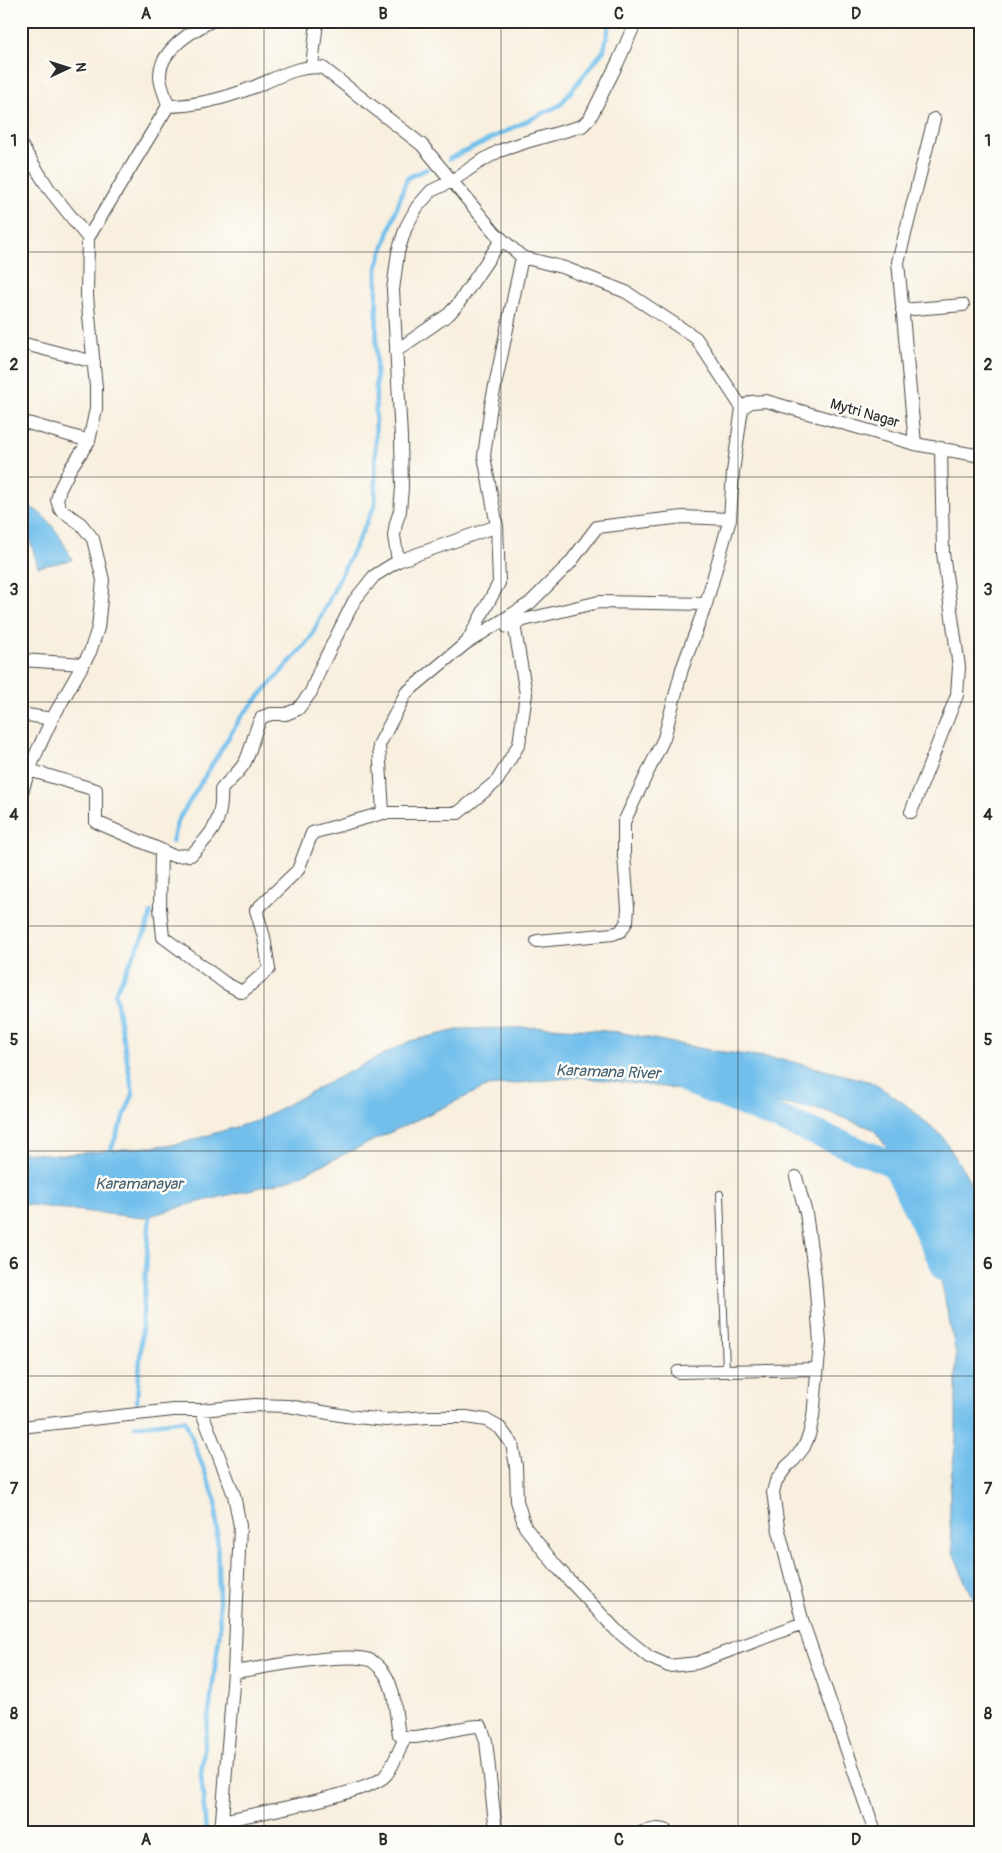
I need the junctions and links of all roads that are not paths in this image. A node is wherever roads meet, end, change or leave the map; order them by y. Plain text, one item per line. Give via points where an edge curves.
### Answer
1 (211, 21) edge
2 (317, 21) edge
3 (636, 21) edge
4 (312, 66) junction
5 (168, 106) junction
6 (934, 119) dead end
7 (21, 145) edge
8 (452, 181) junction
9 (88, 238) junction
10 (502, 239) junction
11 (522, 257) junction
12 (963, 305) dead end
13 (902, 310) junction
14 (21, 343) edge
15 (396, 351) junction
16 (94, 362) junction
17 (742, 408) junction
18 (21, 421) edge
19 (89, 441) junction
20 (915, 444) junction
21 (941, 448) junction
22 (981, 456) edge
23 (730, 519) junction
24 (497, 526) junction
25 (398, 560) junction
26 (706, 604) junction
27 (514, 624) junction
28 (465, 644) junction
29 (21, 660) edge
30 (83, 664) junction
31 (21, 714) edge
32 (52, 719) junction
33 (29, 770) junction
34 (21, 795) edge
35 (911, 812) dead end
36 (383, 813) junction
37 (161, 850) junction
38 (537, 941) dead end
39 (796, 1177) dead end
40 (720, 1194) dead end
41 (817, 1370) junction
42 (726, 1371) junction
43 (678, 1372) dead end
44 (201, 1410) junction
45 (21, 1427) edge
46 (803, 1623) junction
47 (234, 1672) junction
48 (405, 1738) junction
49 (221, 1827) edge
50 (496, 1832) edge
51 (642, 1832) edge
52 (666, 1832) edge
53 (875, 1832) edge

1 - 5 street via 192,31 172,48 163,63 160,74
2 - 4 street
3 - 8 street via 590,118 582,126 499,151
4 - 5 street via 213,101
4 - 8 street via 323,68 422,145
5 - 9 street
6 - 13 street via 898,262
7 - 9 street via 49,189
8 - 10 street
8 - 15 street via 431,192 417,207 406,227 398,252 393,290
9 - 16 street via 87,296
10 - 11 street
10 - 15 street via 449,314
11 - 17 street via 564,268 626,292 696,338
11 - 24 street via 491,405 484,456
12 - 13 street
13 - 20 street
14 - 16 street
15 - 25 street via 402,471 400,511 394,536
16 - 19 street via 96,409
17 - 20 street, Mytri Nagar via 752,402 766,401
17 - 23 street
18 - 19 street
19 - 30 street via 70,469 57,500 60,509 81,524 93,539 103,580 98,628
20 - 21 street, Mytri Nagar
21 - 22 street, Mytri Nagar
21 - 35 street via 943,553 959,667 957,695
23 - 26 street
23 - 28 street via 683,517 597,527 570,563 530,603
24 - 25 street
24 - 28 street via 500,583
25 - 37 street via 374,576 354,601 311,692 298,709 262,717 244,764 221,790 220,816 202,844 191,855 173,856
26 - 27 street via 598,602
26 - 38 street via 682,669 664,738 624,822 627,921 621,931 613,934
27 - 28 street
27 - 36 street via 526,694 519,744 497,781 458,813
28 - 36 street via 406,693 379,745
29 - 30 street
30 - 32 street
31 - 32 street
32 - 33 street
33 - 34 street
33 - 37 street via 96,790 96,822
36 - 37 street via 312,833 298,870 256,910 269,969 242,992 163,938
39 - 41 street via 806,1213 815,1278 820,1343
40 - 42 lane
41 - 42 street
41 - 46 street via 809,1435 776,1481 773,1492 778,1527
42 - 43 street
44 - 45 street via 173,1410
44 - 46 street via 255,1405 288,1406 386,1420 428,1417 486,1420 500,1428 512,1444 517,1501 526,1528 556,1566 616,1630 649,1657 669,1666 697,1663
44 - 47 street via 234,1496 240,1526
46 - 53 street
47 - 48 street via 328,1659 372,1661 382,1669 388,1682 399,1735
47 - 49 street
48 - 49 street via 386,1775 377,1782
48 - 50 street via 481,1726 486,1741
51 - 52 street via 657,1829

